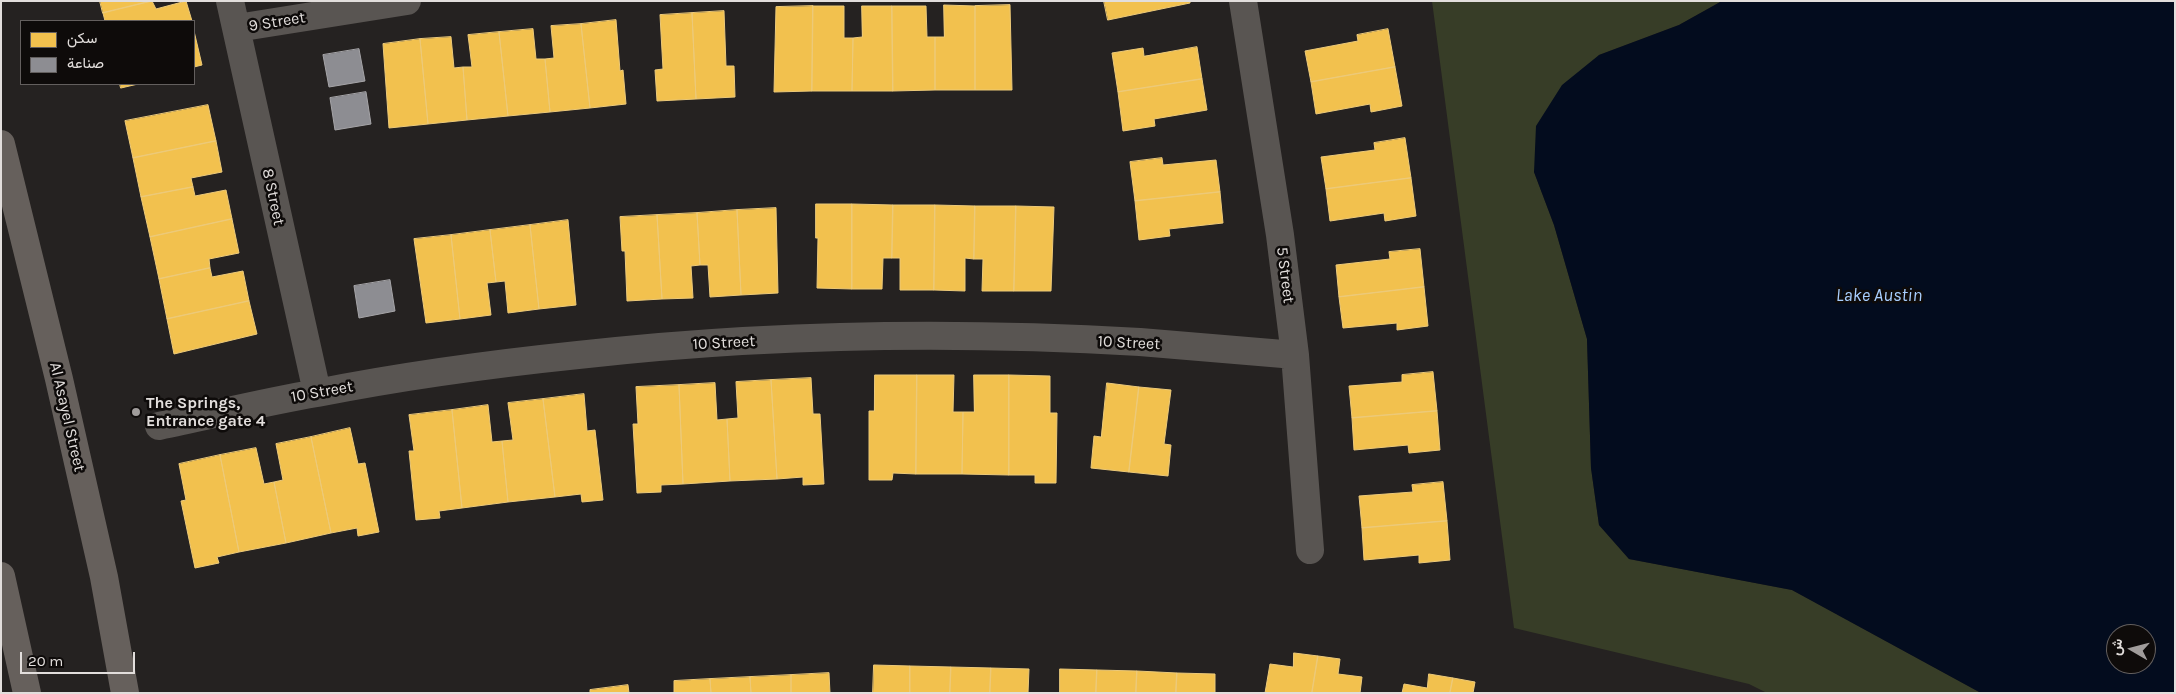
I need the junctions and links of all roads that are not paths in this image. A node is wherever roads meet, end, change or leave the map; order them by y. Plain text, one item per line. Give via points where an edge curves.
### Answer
1 (230, 1) edge
2 (407, 1) edge
3 (1243, 1) edge
4 (237, 28) junction
5 (1, 144) edge
6 (1295, 355) junction
7 (317, 392) junction
8 (159, 426) dead end
9 (1310, 550) dead end
10 (1, 576) edge
11 (27, 693) edge
12 (125, 693) edge

1 - 4 street, 8 Street
2 - 4 street, 9 Street
3 - 6 street, 5 Street
4 - 7 street, 8 Street
5 - 12 main road, Al Asayel Street via 104,577
6 - 7 street, 10 Street via 1140,342 854,337 579,355
6 - 9 street, 5 Street
7 - 8 street, 10 Street
10 - 11 main road

